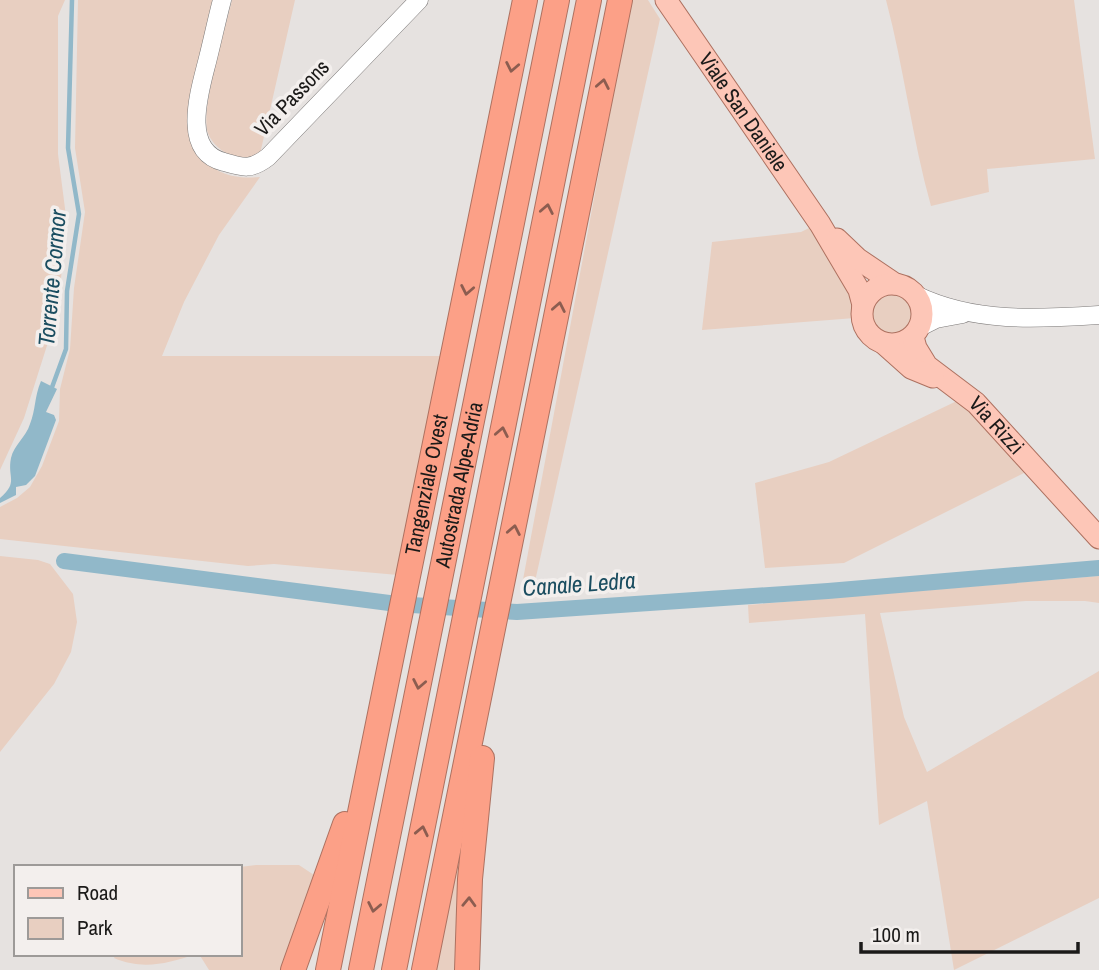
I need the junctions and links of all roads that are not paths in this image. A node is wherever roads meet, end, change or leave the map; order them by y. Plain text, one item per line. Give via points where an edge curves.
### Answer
1 (222, 0) edge
2 (419, 0) edge
3 (525, 0) edge
4 (557, 0) edge
5 (589, 0) edge
6 (620, 0) edge
7 (666, 0) edge
8 (820, 224) junction
9 (895, 284) junction
10 (916, 295) junction
11 (863, 305) junction
12 (970, 314) junction
13 (1099, 315) edge
14 (917, 332) junction
15 (883, 343) junction
16 (952, 384) junction
17 (1096, 534) edge
18 (497, 618) junction
19 (375, 738) junction
20 (293, 970) edge
21 (328, 970) edge
22 (362, 970) edge
23 (394, 970) edge
24 (424, 970) edge
25 (467, 970) edge

1 - 2 street, Via Passons via 197,102 197,134 218,161 247,167 268,156
3 -> 19 highway, Tangenziale Ovest
4 -> 22 highway, Autostrada Alpe-Adria
23 -> 5 highway, Autostrada Alpe-Adria
18 -> 6 highway
7 - 8 main road, Viale San Daniele
8 - 9 main road, Viale San Daniele via 858,259
8 - 11 main road, Viale San Daniele via 859,290
9 - 10 main road, Viale San Daniele
9 - 11 main road via 880,286
10 - 12 street, Viale San Daniele
10 - 14 main road via 923,314
11 - 15 main road, Viale San Daniele via 866,329
12 - 13 street, Viale San Daniele via 1029,318
12 - 14 street, Viale San Daniele via 936,319
14 - 15 main road, Viale San Daniele via 901,344
14 - 16 main road, Via Rizzi via 916,348 927,366
15 - 16 main road, Via Rizzi via 911,368
16 - 17 main road, Via Rizzi via 976,403
18 - 24 highway
25 -> 18 highway via 482,754 500,665
19 - 20 highway
19 - 21 highway, Tangenziale Ovest

